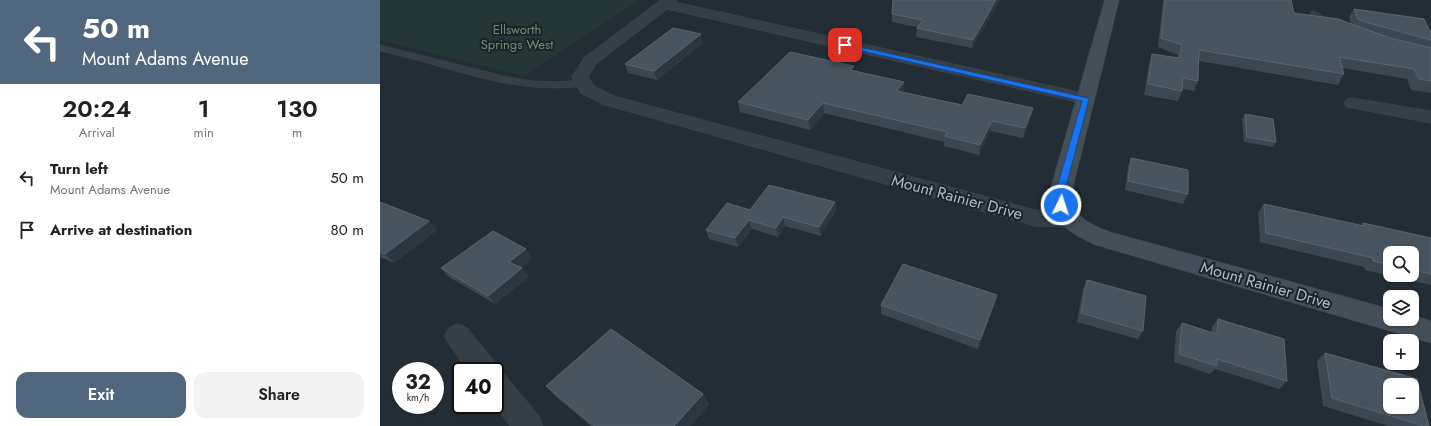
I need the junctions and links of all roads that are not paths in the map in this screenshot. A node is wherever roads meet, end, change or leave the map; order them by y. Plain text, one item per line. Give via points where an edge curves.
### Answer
1 (1112, 0) edge
2 (667, 2) edge
3 (1314, 14) edge
4 (1345, 30) edge
5 (380, 48) edge
6 (582, 80) junction
7 (1086, 99) junction
8 (1353, 102) dead end
9 (1431, 117) edge
10 (1071, 219) junction
11 (1431, 332) edge
12 (458, 336) dead end
13 (478, 362) edge
14 (504, 395) edge
15 (528, 426) edge

1 - 7 street
2 - 6 street via 590,61
2 - 7 street
3 - 4 lane
5 - 6 lane via 519,84 567,86
6 - 10 street, Mount Rainier Drive via 588,89 608,100 1035,218
7 - 10 street via 1062,187 1061,205
8 - 9 street
10 - 11 street, Mount Rainier Drive via 1082,230 1104,239
12 - 13 street
14 - 15 street

